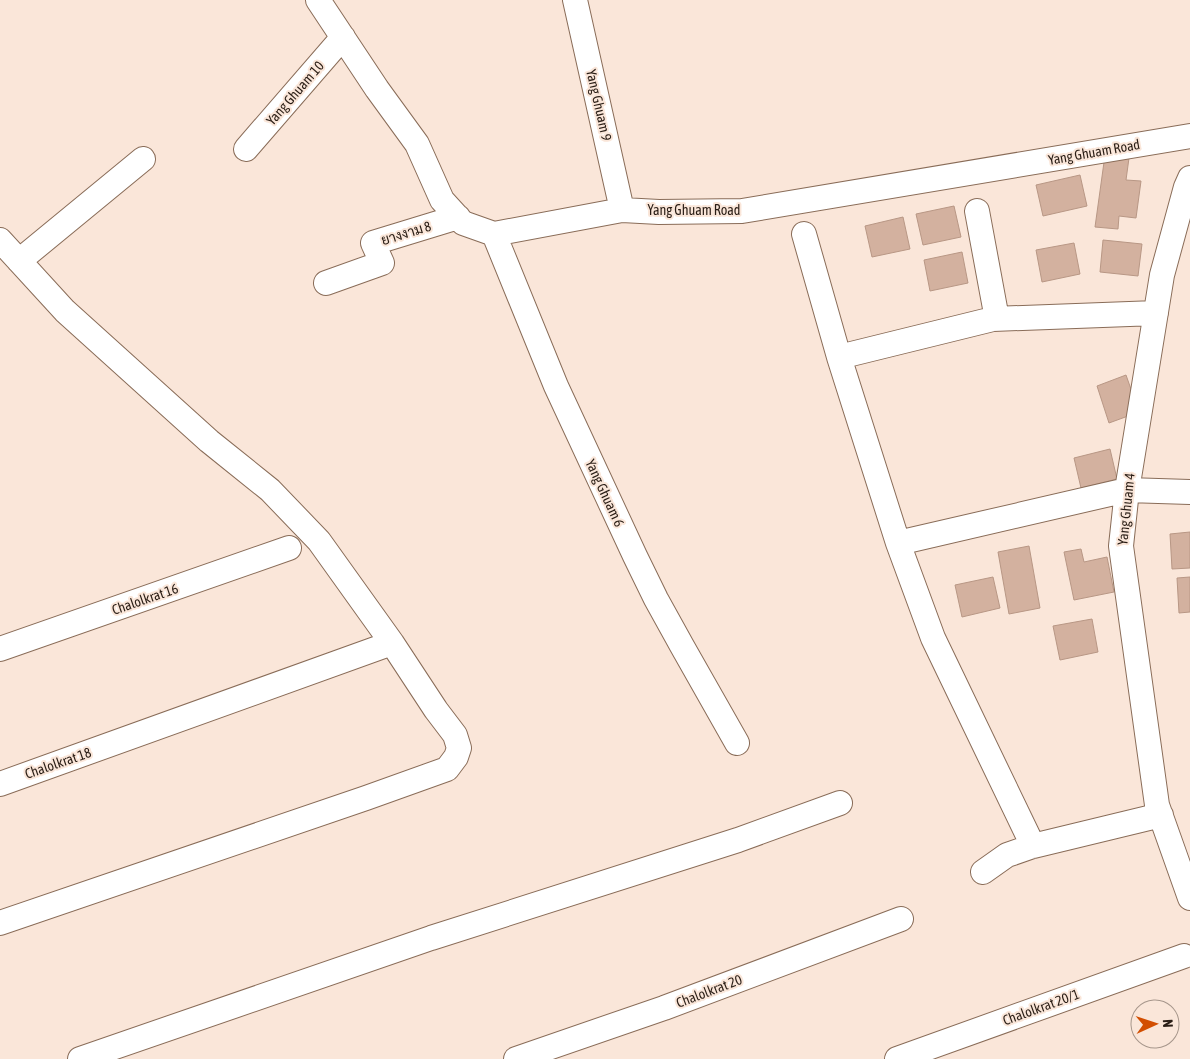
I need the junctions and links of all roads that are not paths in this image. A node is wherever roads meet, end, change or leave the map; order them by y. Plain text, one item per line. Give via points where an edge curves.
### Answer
1 (575, 0) edge
2 (320, 1) edge
3 (344, 37) junction
4 (1190, 136) edge
5 (246, 149) dead end
6 (143, 159) dead end
7 (1189, 184) edge
8 (622, 210) junction
9 (977, 211) dead end
10 (458, 217) junction
11 (494, 234) junction
12 (804, 234) dead end
13 (0, 240) edge
14 (19, 260) junction
15 (326, 283) dead end
16 (1156, 313) junction
17 (997, 319) junction
18 (839, 357) junction
19 (1127, 490) junction
20 (1190, 492) edge
21 (898, 543) junction
22 (289, 548) dead end
23 (392, 643) junction
24 (0, 649) edge
25 (737, 743) dead end
26 (0, 784) edge
27 (840, 803) dead end
28 (1161, 815) junction
29 (1033, 846) junction
30 (983, 872) dead end
31 (1190, 898) edge
32 (901, 919) dead end
33 (0, 923) edge
34 (1184, 956) dead end
35 (80, 1059) edge
36 (516, 1059) edge
37 (897, 1059) edge

1 - 8 street, Yang Ghuam 9
2 - 3 street
3 - 5 street, Yang Ghuam 10
3 - 10 street via 418,144 442,200
4 - 8 street, Yang Ghuam Road via 742,211
6 - 14 street
7 - 16 street, Yang Ghuam 4 via 1162,275
8 - 11 street, Yang Ghuam Road
9 - 17 street
10 - 11 street via 463,223
10 - 15 street, ยางงาม 8 via 373,243 382,263
11 - 25 street, Yang Ghuam 6 via 556,386 630,547
12 - 18 street
13 - 14 street
14 - 23 street via 65,311 209,441 270,490 319,541
16 - 17 street
16 - 19 street, Yang Ghuam 4
17 - 18 street
18 - 21 street
19 - 20 street
19 - 21 street
19 - 28 street, Yang Ghuam 4 via 1121,546
21 - 29 street via 933,638
22 - 24 street, Chalolkrat 16
23 - 26 street, Chalolkrat 18
23 - 33 street via 455,736 459,748 447,769
27 - 35 street via 738,840 431,938
28 - 29 street
28 - 31 street, Yang Ghuam 4
29 - 30 street via 1007,855
32 - 36 street, Chalolkrat 20 via 664,1008
34 - 37 street, Chalolkrat 20/1

